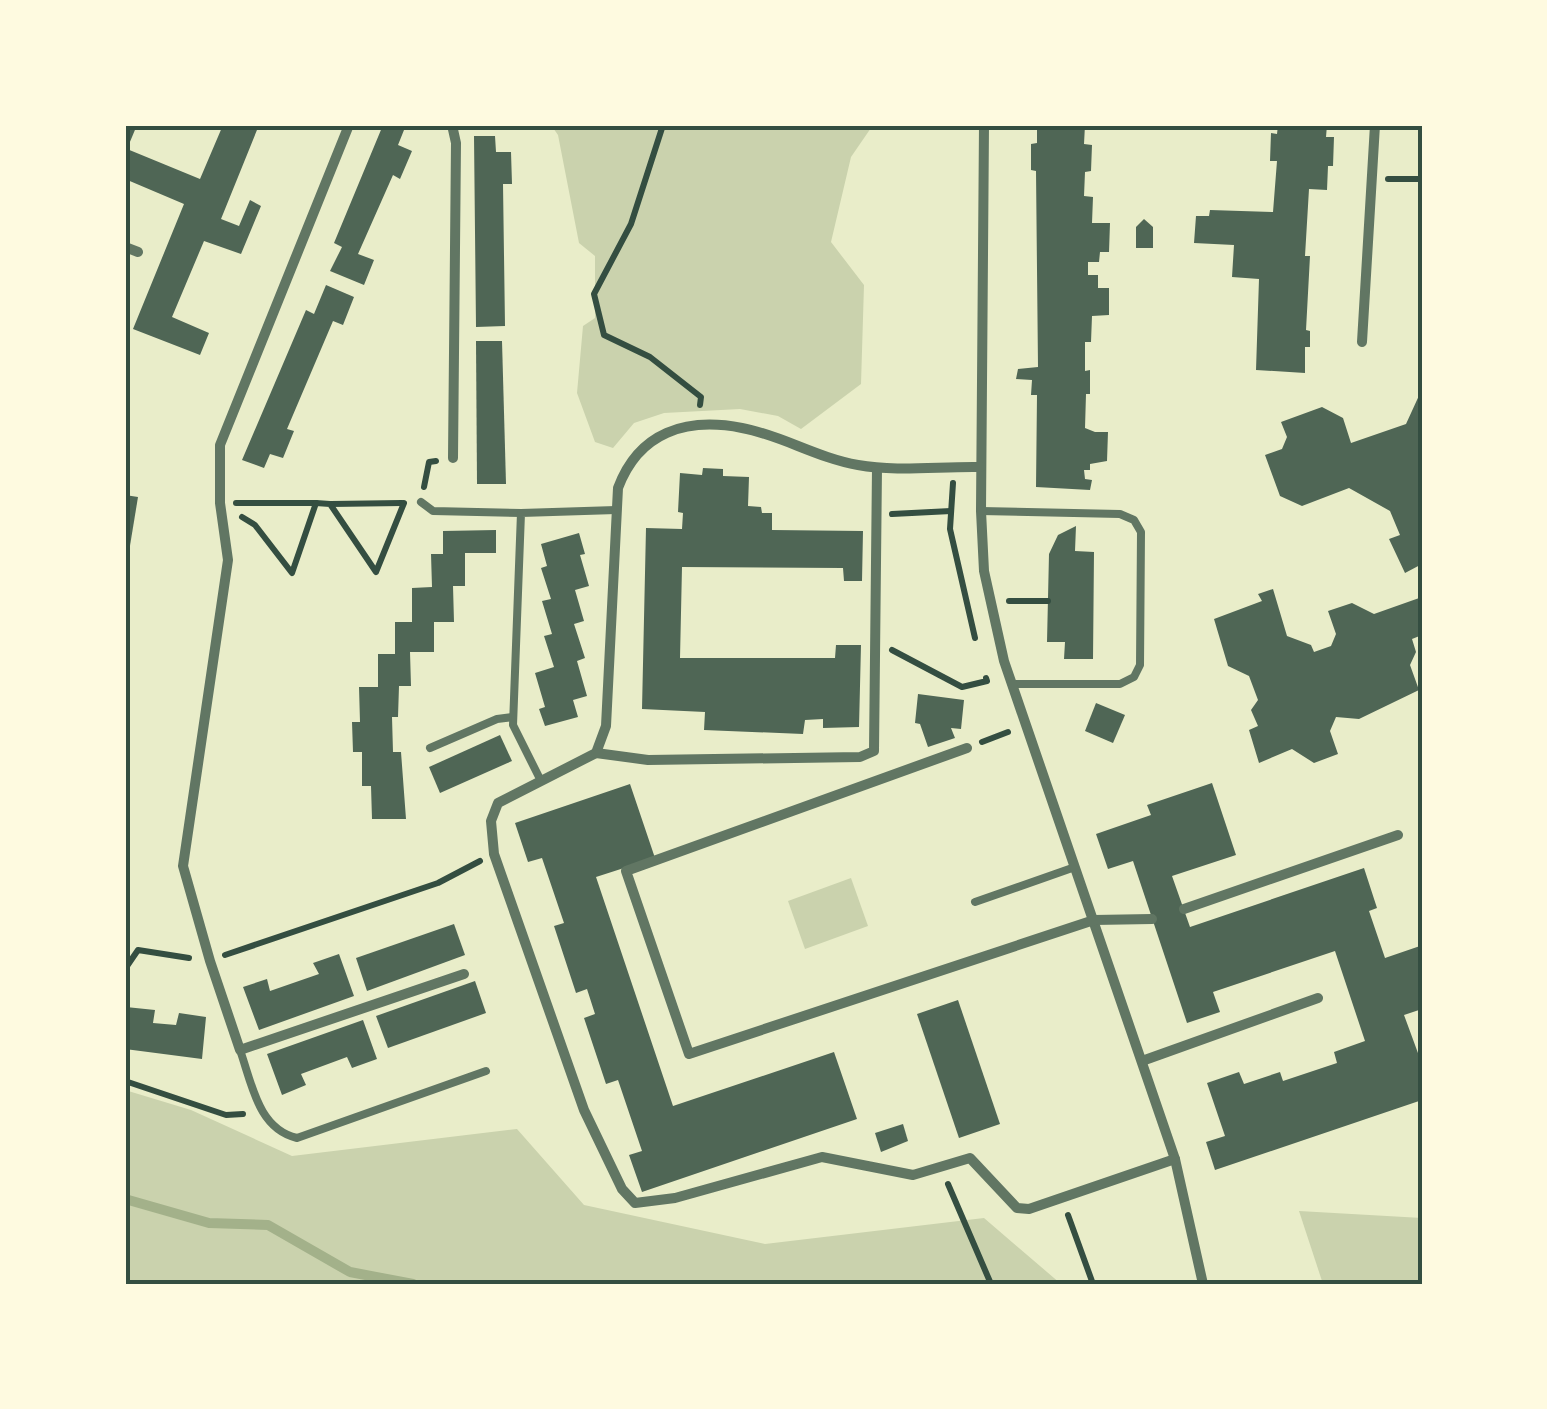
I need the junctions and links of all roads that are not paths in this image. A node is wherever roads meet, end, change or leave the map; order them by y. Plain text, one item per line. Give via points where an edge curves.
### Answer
1 (348, 125) edge
2 (452, 125) edge
3 (1375, 125) edge
4 (985, 128) edge
5 (125, 247) edge
6 (138, 252) dead end
7 (1362, 342) dead end
8 (453, 458) road end
9 (980, 467) junction
10 (877, 468) junction
11 (421, 502) road end
12 (616, 510) junction
13 (981, 512) junction
14 (522, 513) junction
15 (1012, 684) junction
16 (513, 717) junction
17 (430, 748) dead end
18 (967, 748) road end
19 (596, 753) junction
20 (541, 781) junction
21 (1398, 835) dead end
22 (1076, 866) junction
23 (975, 902) dead end
24 (1184, 909) dead end
25 (1152, 919) dead end
26 (1094, 920) junction
27 (464, 974) dead end
28 (1318, 998) dead end
29 (240, 1050) junction
30 (1142, 1060) junction
31 (486, 1071) dead end
32 (1175, 1159) junction
33 (1203, 1284) edge

1 - 29 street via 220,446 228,560 183,866
2 - 8 street
3 - 7 street
4 - 9 street
5 - 6 street
9 - 10 street
9 - 13 street
10 - 12 street via 742,428 695,426 670,431 635,454 618,488
10 - 19 street via 874,751 860,757 648,760
11 - 14 lane via 433,511
12 - 14 lane
12 - 19 street via 606,726
13 - 15 street via 989,601
13 - 15 lane via 1120,514 1141,532 1140,665 1134,677 1120,684
14 - 16 lane
15 - 22 street
16 - 17 lane
16 - 20 lane
18 - 26 street via 626,872 689,1054
19 - 20 street
20 - 32 street via 498,804 491,821 494,854 584,1110 622,1189 636,1203 822,1158 913,1175 970,1158 1016,1208 1029,1209
21 - 24 street
22 - 23 lane
22 - 26 street
25 - 26 street
26 - 30 street
27 - 29 street
28 - 30 street
29 - 31 lane via 262,1113 281,1134 297,1138
30 - 32 street
32 - 33 street

